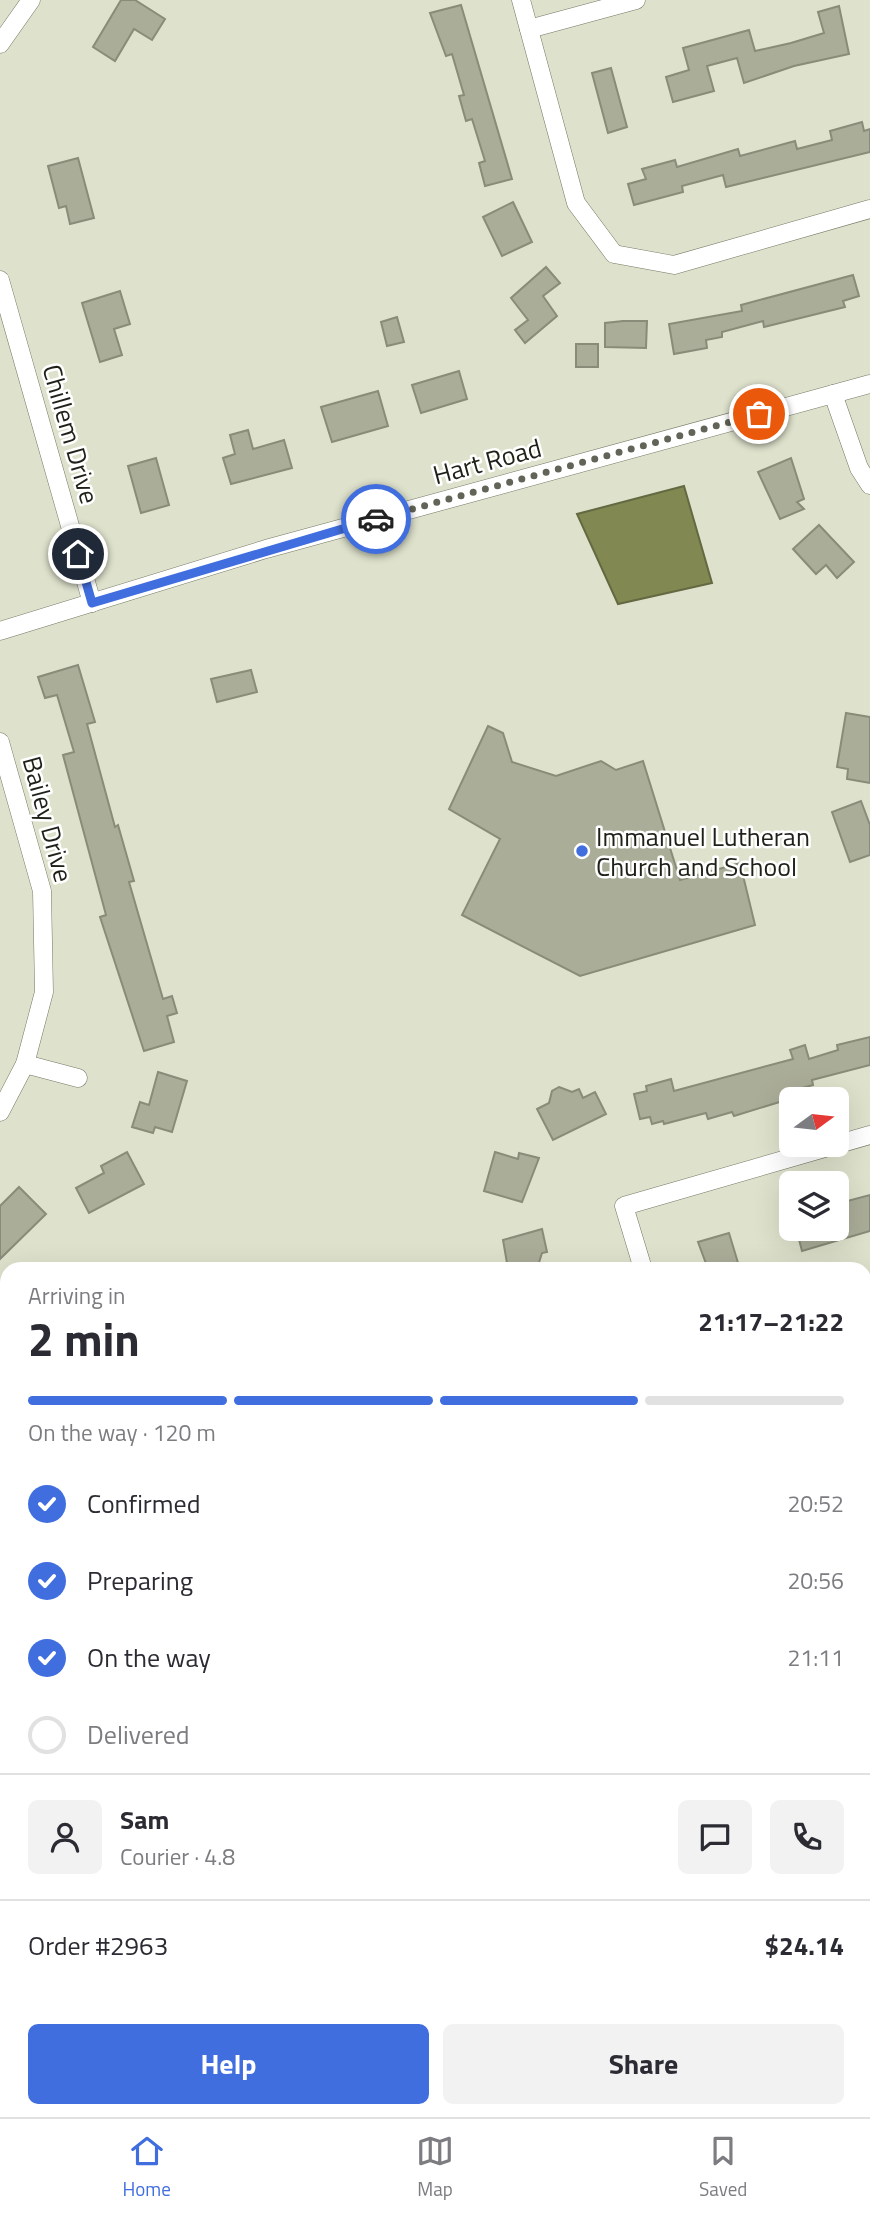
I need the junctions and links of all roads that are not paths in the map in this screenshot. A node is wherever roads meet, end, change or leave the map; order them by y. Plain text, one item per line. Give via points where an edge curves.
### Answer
1 (31, 0) edge
2 (521, 0) edge
3 (636, 0) edge
4 (529, 29) junction
5 (0, 44) edge
6 (870, 209) edge
7 (0, 279) edge
8 (870, 384) edge
9 (834, 394) junction
10 (870, 485) edge
11 (92, 603) junction
12 (0, 631) edge
13 (0, 742) edge
14 (25, 1064) junction
15 (78, 1077) dead end
16 (0, 1112) edge
17 (870, 1135) edge
18 (641, 1262) edge

1 - 5 street
2 - 4 street
3 - 4 street
4 - 6 street via 576,203 614,254 674,265
7 - 11 street, Chillem Drive
8 - 9 street, Hart Road
9 - 10 street via 859,468
9 - 11 street, Hart Road via 279,546
11 - 12 street, Hart Road
13 - 14 street, Bailey Drive via 42,891 44,992
14 - 15 street
14 - 16 street, Bailey Drive
17 - 18 street via 624,1206

